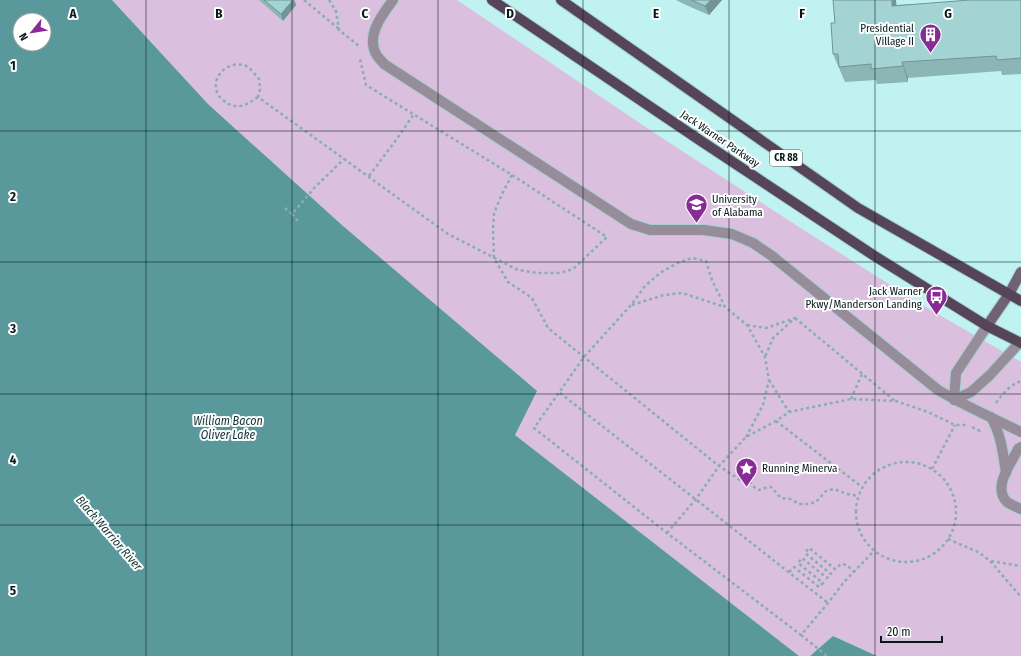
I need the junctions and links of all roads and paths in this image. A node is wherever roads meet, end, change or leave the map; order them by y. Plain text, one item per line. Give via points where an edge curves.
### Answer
1 (304, 0) edge
2 (329, 0) edge
3 (393, 0) edge
4 (492, 0) edge
5 (561, 0) edge
6 (339, 30) junction
7 (358, 45) junction
8 (376, 55) junction
9 (258, 97) junction
10 (414, 115) junction
11 (344, 158) junction
12 (512, 175) junction
13 (368, 176) junction
14 (285, 208) dead end
15 (292, 214) junction
16 (298, 221) dead end
17 (494, 258) junction
18 (1021, 272) edge
19 (1010, 294) junction
20 (1021, 301) edge
21 (631, 305) junction
22 (725, 307) junction
23 (795, 318) junction
24 (747, 325) junction
25 (987, 326) junction
26 (1021, 342) edge
27 (584, 357) junction
28 (765, 357) junction
29 (862, 373) junction
30 (769, 380) junction
31 (560, 393) junction
32 (851, 399) junction
33 (954, 400) junction
34 (896, 401) junction
35 (789, 412) junction
36 (991, 417) junction
37 (776, 421) junction
38 (1021, 432) edge
39 (746, 437) junction
40 (1021, 448) edge
41 (718, 466) junction
42 (932, 469) junction
43 (1006, 473) junction
44 (862, 487) junction
45 (858, 496) junction
46 (696, 499) junction
47 (1021, 509) edge
48 (667, 534) junction
49 (948, 539) junction
50 (874, 551) junction
51 (990, 561) junction
52 (1021, 566) edge
53 (789, 572) junction
54 (854, 572) junction
55 (1021, 597) edge
56 (828, 603) junction
57 (801, 635) junction
58 (827, 656) edge

1 - 6 path
2 - 6 path via 336,11
3 - 8 lane via 381,17 372,41
4 - 25 main road, Jack Warner Parkway via 873,255
5 - 19 main road, Jack Warner Parkway / CR 88 via 858,208
6 - 7 path
7 - 8 path
7 - 10 path via 366,85
8 - 33 lane via 384,64 631,224 650,230 704,230 732,234 753,243 922,378
9 - 9 path via 259,79 246,66 235,64 224,69 218,77 216,86 219,97 227,104 236,107 248,104
9 - 11 path
10 - 12 path
10 - 13 path
11 - 13 path
11 - 15 path
12 - 17 path via 494,213
12 - 17 path via 607,236 573,269 560,273 538,274 518,270
13 - 17 path via 448,234
14 - 15 path
15 - 16 path
17 - 27 path via 508,282 532,298 548,328
18 - 19 street
19 - 20 main road, Jack Warner Parkway / CR 88
19 - 25 street
21 - 22 path via 664,295 682,293
21 - 22 path via 645,286 660,273 692,258 706,261
21 - 27 path
22 - 24 path
23 - 24 path via 766,328
23 - 28 path via 773,338
23 - 29 path
24 - 28 path
25 - 26 main road, Jack Warner Parkway
25 - 33 lane via 956,373
26 - 33 lane via 971,392
27 - 31 path
27 - 41 path
28 - 30 path
29 - 32 path
29 - 34 path
30 - 35 path
30 - 39 path via 763,405
31 - 46 path
31 - 48 path via 534,428
32 - 34 path
32 - 35 path
33 - 36 lane
34 - 42 path via 928,412 954,425
35 - 37 path
36 - 38 lane
36 - 43 lane via 1002,443
37 - 39 path
37 - 44 path
39 - 41 path
40 - 43 lane via 1018,449
41 - 45 path via 759,490 771,487 781,498 799,504 816,502 834,488
41 - 46 path
42 - 44 path via 917,463 901,462 886,466 872,474
42 - 49 path via 944,479 952,493 956,508 954,525
43 - 47 lane via 1001,486 1002,496 1008,503
44 - 45 path
45 - 50 path via 856,520 860,532
46 - 48 path
46 - 53 path
48 - 57 path
49 - 50 path via 939,550 927,558 914,562 900,562
49 - 51 path via 980,553
50 - 54 path
51 - 52 path
51 - 55 path
53 - 54 path via 794,567 820,587 823,583 798,563 802,558 827,578 831,574 805,553 809,548 835,569 841,564
53 - 56 path
54 - 56 path
56 - 57 path
57 - 58 path

